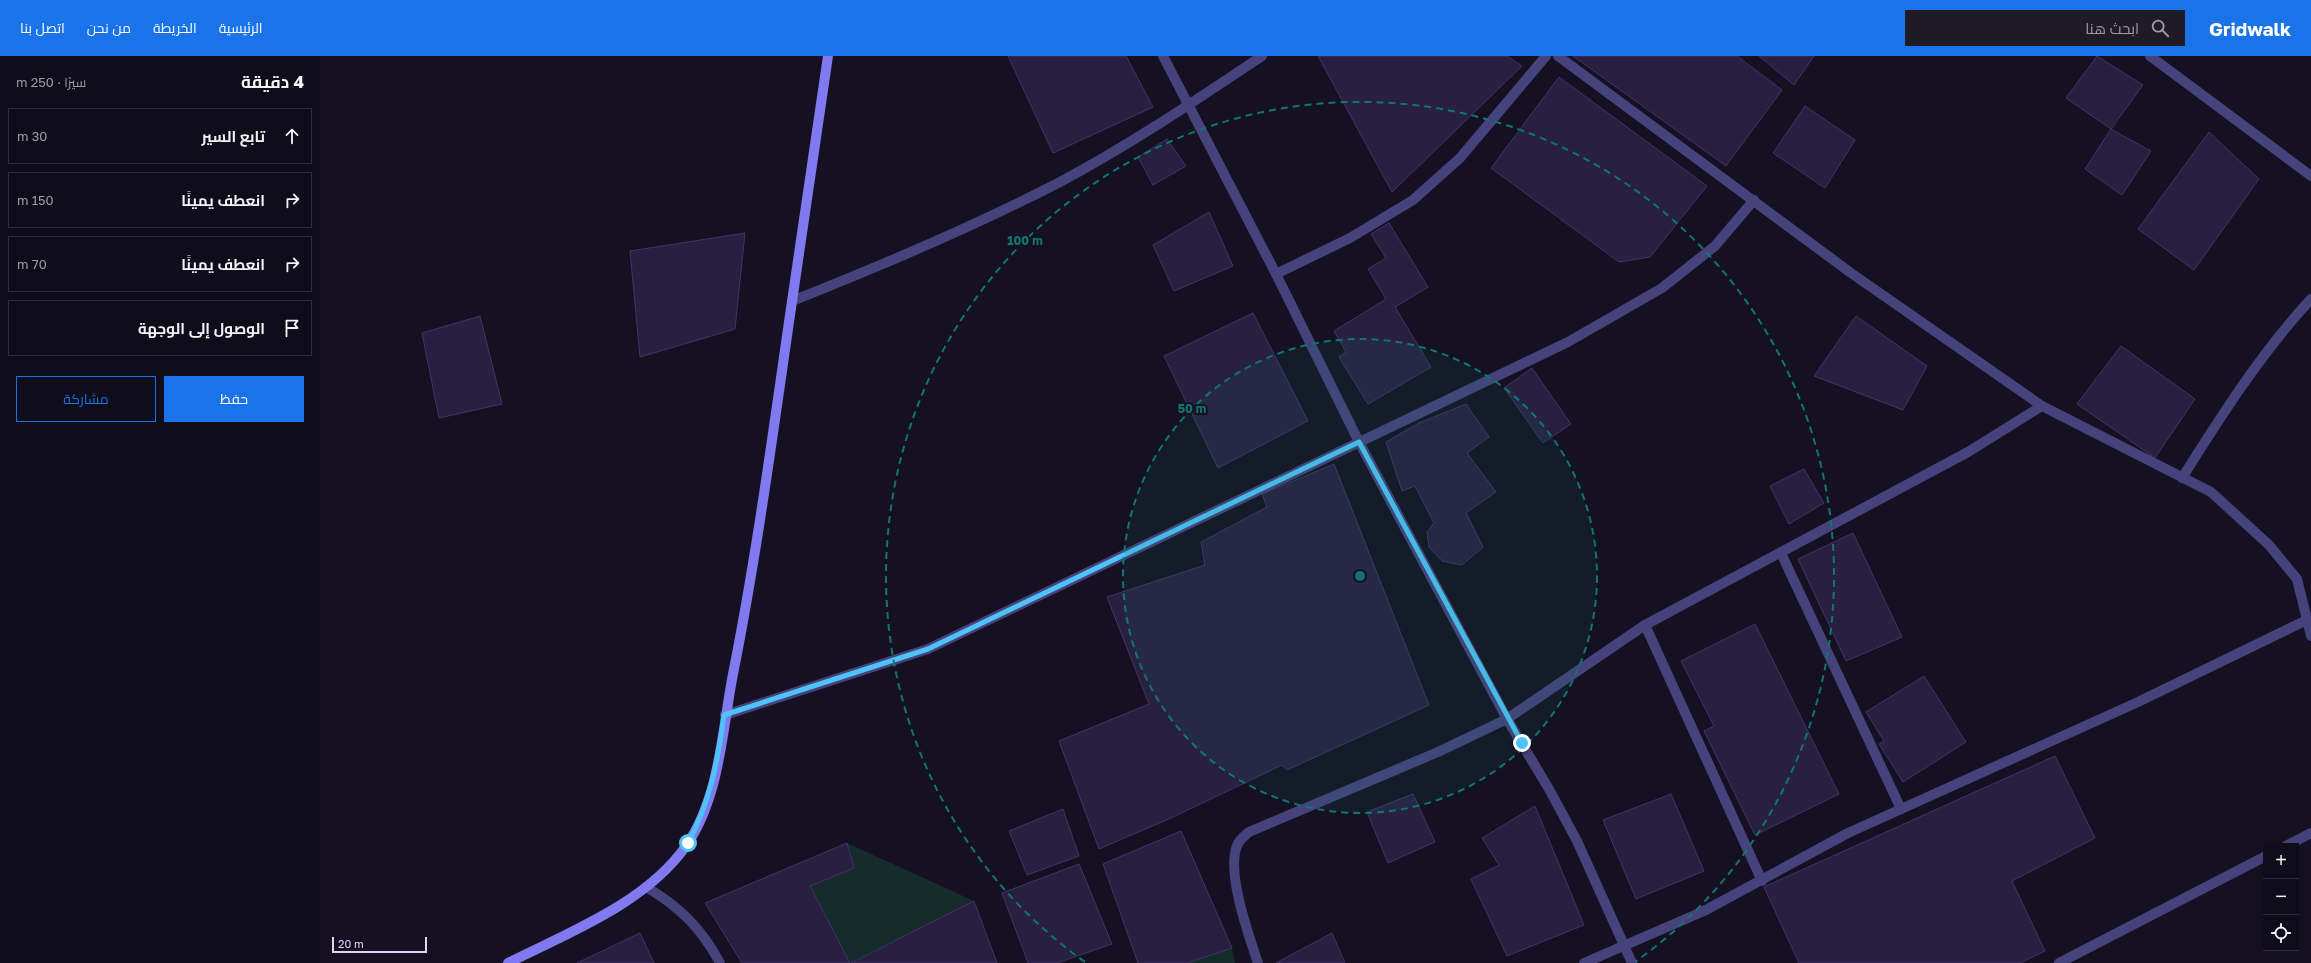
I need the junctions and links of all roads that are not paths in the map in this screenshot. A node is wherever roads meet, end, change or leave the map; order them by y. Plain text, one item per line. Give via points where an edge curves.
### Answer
1 (828, 56) edge
2 (1163, 56) edge
3 (1262, 56) edge
4 (1546, 56) edge
5 (1558, 56) edge
6 (2150, 56) edge
7 (1189, 104) junction
8 (2311, 176) edge
9 (1754, 200) junction
10 (1276, 274) junction
11 (2311, 299) edge
12 (792, 301) junction
13 (2042, 406) junction
14 (1359, 442) junction
15 (2182, 478) junction
16 (1781, 553) junction
17 (2309, 619) edge
18 (1645, 625) junction
19 (2311, 636) edge
20 (724, 715) junction
21 (1507, 719) junction
22 (1901, 809) junction
23 (2311, 833) edge
24 (2292, 843) edge
25 (2263, 858) edge
26 (1762, 881) junction
27 (646, 887) junction
28 (1624, 946) junction
29 (508, 963) edge
30 (720, 963) edge
31 (1258, 963) edge
32 (1584, 963) edge
33 (1632, 963) edge
34 (2059, 963) edge

1 - 12 street
2 - 7 street
3 - 7 street
4 - 10 street via 1460,158 1413,200 1350,238
5 - 9 street
6 - 8 street
7 - 10 street
7 - 12 street via 1122,147 1060,181 916,251
9 - 13 street via 1851,273
9 - 14 street via 1715,246 1662,288 1568,342
10 - 14 street
11 - 15 street via 2286,327 2235,396
12 - 20 street via 754,566
13 - 15 street
13 - 16 street via 1968,452
14 - 20 street via 928,649
14 - 21 street
15 - 17 street via 2211,492 2269,545 2297,579
16 - 18 street
16 - 22 street
17 - 19 street
17 - 22 street via 2138,702
18 - 21 street
18 - 26 street
20 - 27 street via 715,772 701,819 676,860
21 - 28 street via 1577,841
21 - 31 street via 1431,755 1264,824 1241,839 1236,847 1234,861 1239,903
22 - 26 street via 1848,833
23 - 24 street
25 - 34 street
26 - 28 street via 1704,911
27 - 29 street via 596,918
27 - 30 street via 686,915 700,930
28 - 32 street
28 - 33 street

